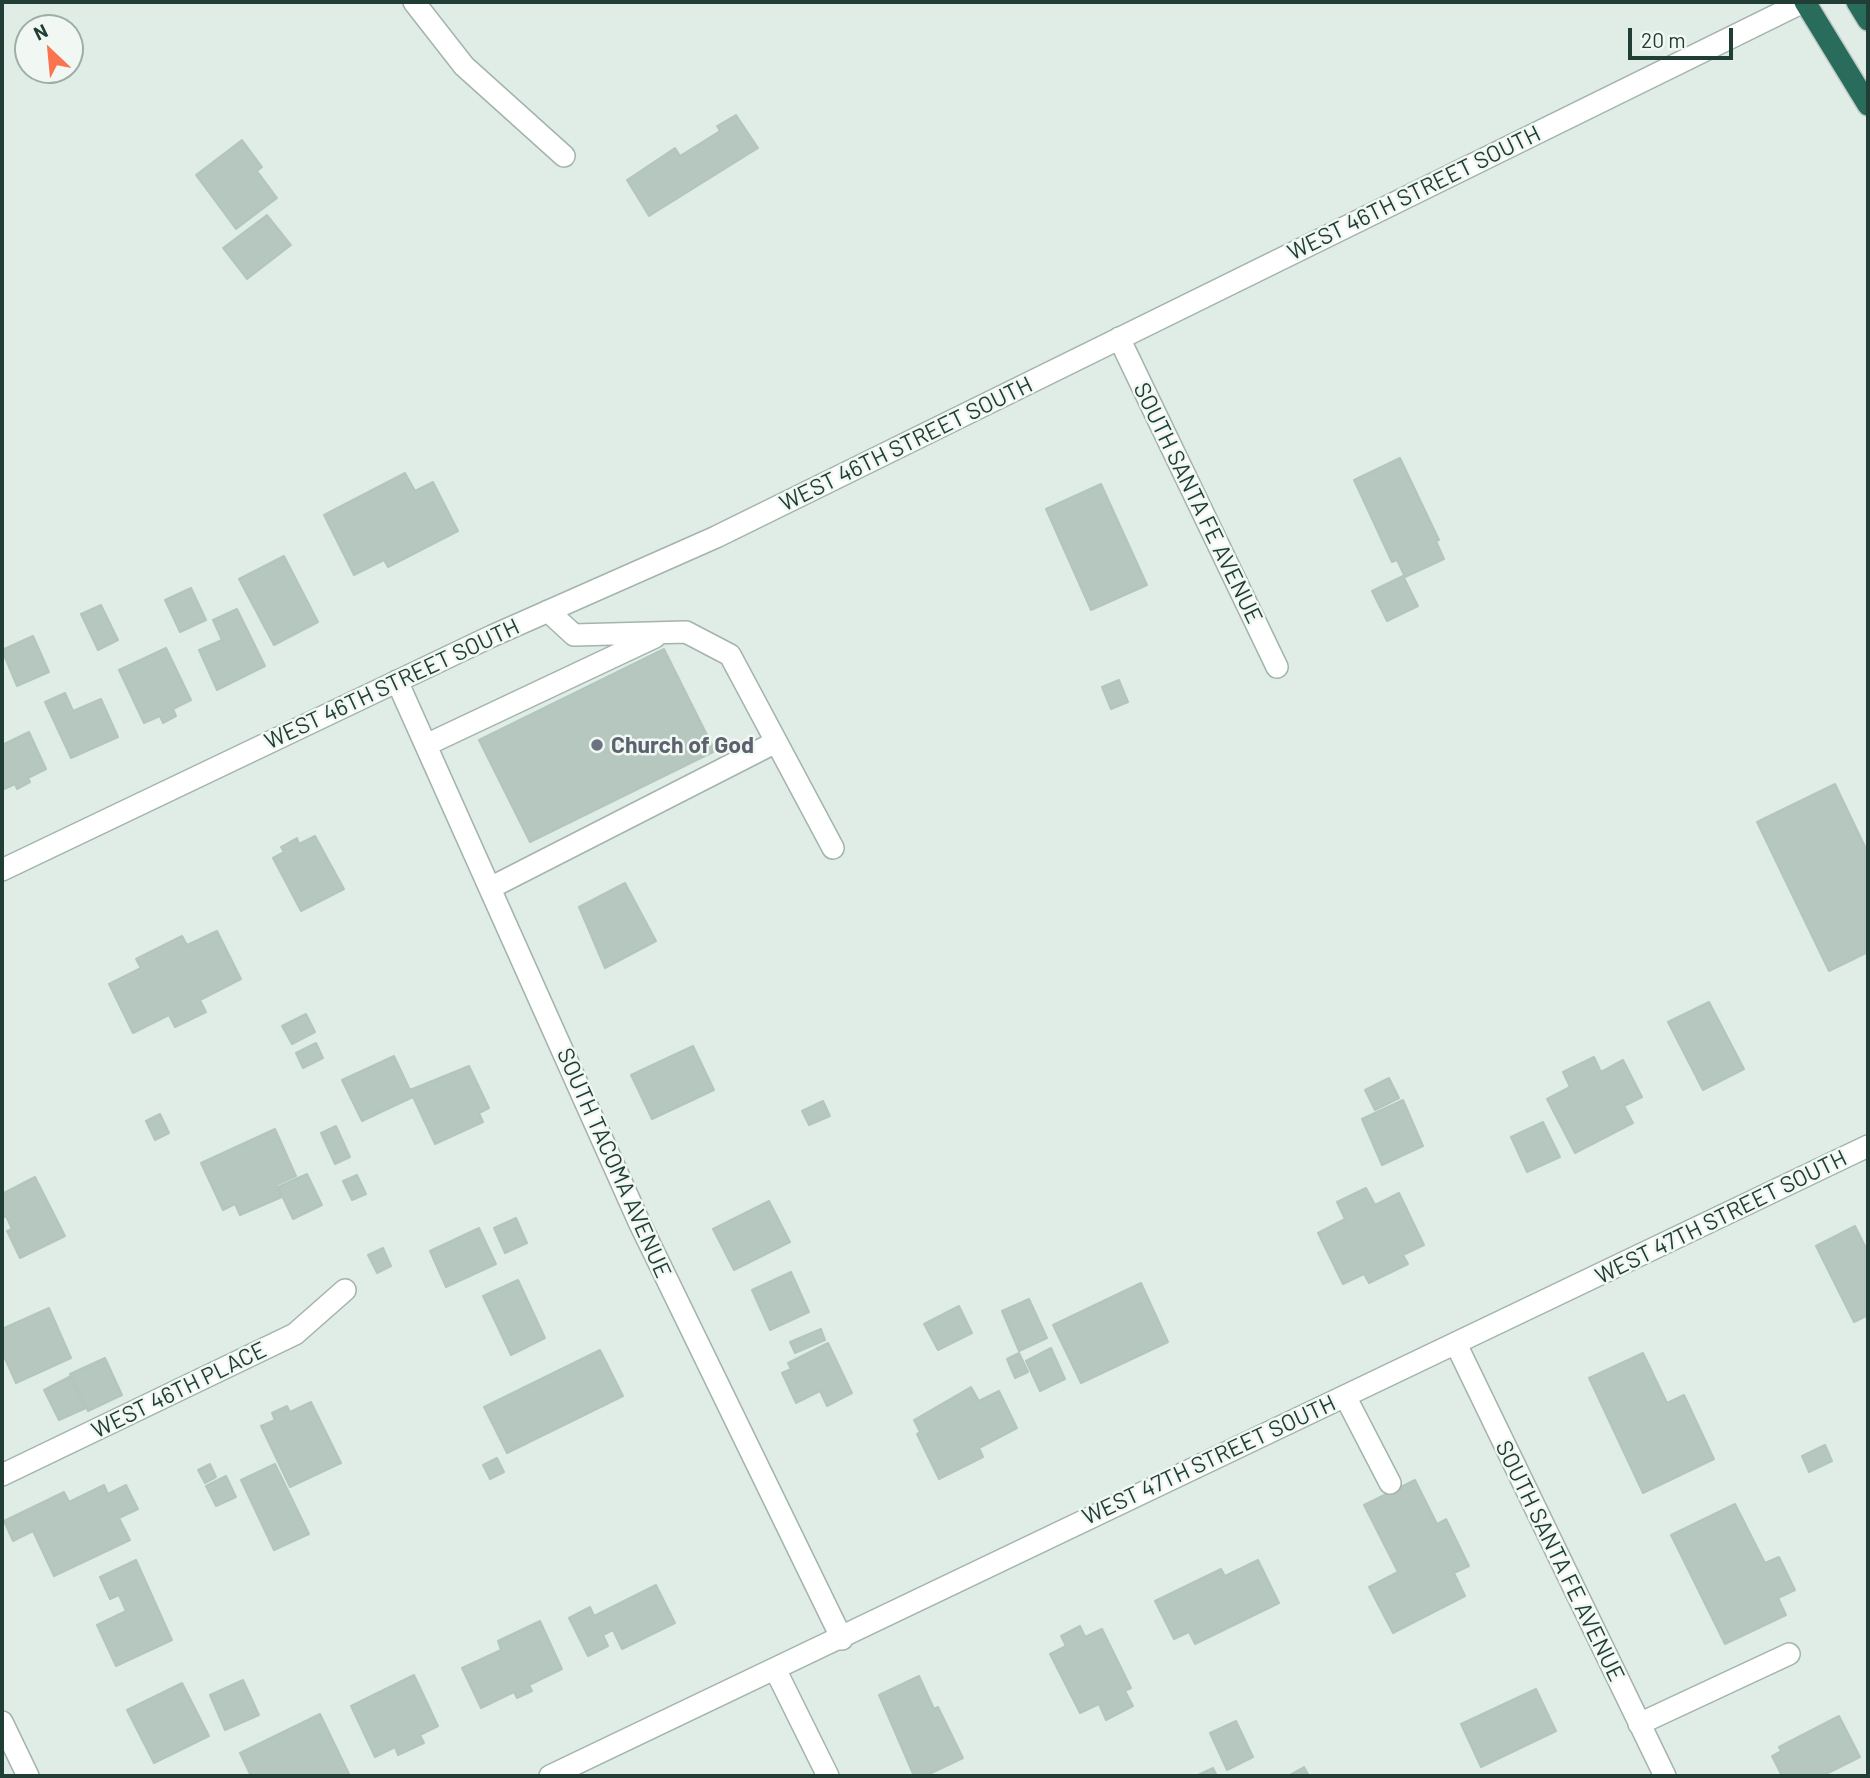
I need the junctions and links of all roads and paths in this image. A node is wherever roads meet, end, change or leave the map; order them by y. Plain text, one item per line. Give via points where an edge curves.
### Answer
1 (414, 2) edge
2 (1804, 2) edge
3 (1857, 2) edge
4 (1868, 20) edge
5 (1866, 101) edge
6 (564, 156) dead end
7 (1119, 338) junction
8 (548, 611) junction
9 (663, 633) junction
10 (1277, 667) dead end
11 (397, 681) junction
12 (776, 742) junction
13 (426, 745) junction
14 (832, 848) dead end
15 (2, 870) edge
16 (490, 888) junction
17 (1868, 1146) edge
18 (345, 1290) dead end
19 (1456, 1345) junction
20 (1345, 1396) junction
21 (2, 1475) edge
22 (1390, 1483) dead end
23 (842, 1639) junction
24 (1789, 1654) dead end
25 (775, 1669) junction
26 (2, 1722) edge
27 (1639, 1724) junction
28 (28, 1776) edge
29 (550, 1776) edge
30 (828, 1776) edge
31 (1665, 1776) edge

1 - 6 street via 464,66
2 - 5 highway
2 - 7 street, WEST 46TH STREET SOUTH
3 - 4 highway
7 - 8 street, WEST 46TH STREET SOUTH via 716,537
7 - 10 street, SOUTH SANTA FE AVENUE
8 - 9 street via 574,635
8 - 11 street, WEST 46TH STREET SOUTH
9 - 12 street via 687,632 730,655
9 - 13 street
11 - 13 street, SOUTH TACOMA AVENUE
11 - 15 street, WEST 46TH STREET SOUTH
12 - 14 street
12 - 16 street
13 - 16 street, SOUTH TACOMA AVENUE
16 - 23 street, SOUTH TACOMA AVENUE via 639,1224
17 - 19 street, WEST 47TH STREET SOUTH
18 - 21 street, WEST 46TH PLACE via 295,1334
19 - 20 street, WEST 47TH STREET SOUTH
19 - 27 street, SOUTH SANTA FE AVENUE
20 - 22 street
20 - 23 street, WEST 47TH STREET SOUTH via 1096,1512
23 - 25 street, WEST 47TH STREET SOUTH
24 - 27 street
25 - 29 street, WEST 47TH STREET SOUTH
25 - 30 street
26 - 28 street
27 - 31 street, SOUTH SANTA FE AVENUE

